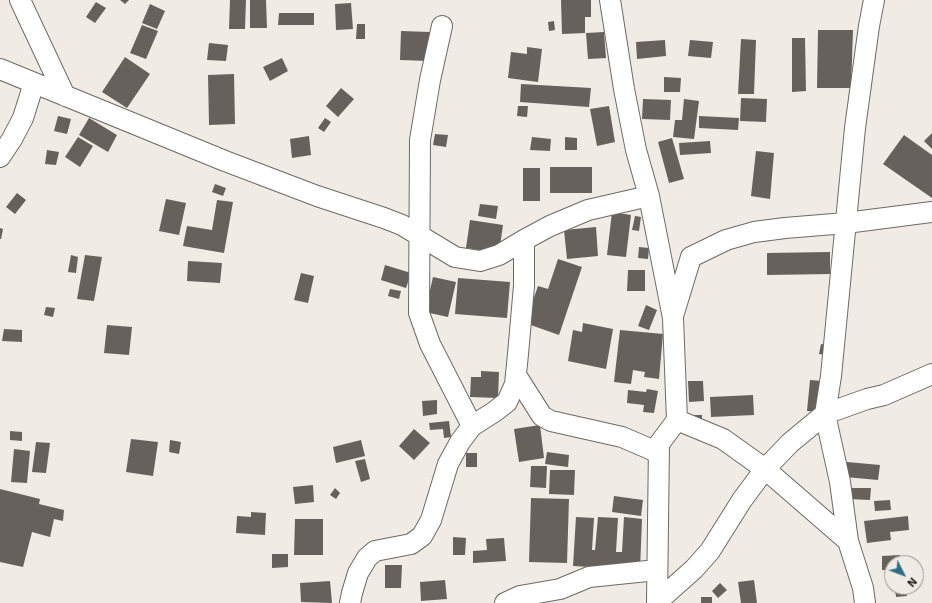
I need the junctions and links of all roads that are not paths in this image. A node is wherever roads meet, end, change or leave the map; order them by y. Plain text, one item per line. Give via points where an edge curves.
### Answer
1 (20, 0) edge
2 (610, 0) edge
3 (874, 0) edge
4 (442, 26) dead end
5 (0, 68) edge
6 (34, 83) junction
7 (65, 96) junction
8 (0, 157) edge
9 (649, 196) junction
10 (932, 212) edge
11 (846, 223) junction
12 (420, 236) junction
13 (524, 240) junction
14 (673, 318) junction
15 (932, 374) edge
16 (516, 376) junction
17 (825, 414) junction
18 (677, 420) junction
19 (472, 426) junction
20 (659, 454) junction
21 (764, 469) junction
22 (848, 541) junction
23 (657, 570) junction
24 (657, 602) edge
25 (350, 603) edge
26 (505, 603) edge
27 (865, 603) edge

1 - 7 street
2 - 9 street via 636,150
3 - 11 street via 855,128
4 - 12 street via 420,140
5 - 6 street
6 - 7 street
6 - 8 street via 22,118
7 - 12 street via 225,161 402,225
9 - 13 street via 588,210
9 - 14 street
10 - 11 street
11 - 14 street via 754,232 726,240 691,257
11 - 17 street
12 - 13 street via 455,258 480,261 499,255
12 - 19 street via 419,313 430,344
13 - 16 street via 524,286
14 - 18 street
15 - 17 street via 884,395
16 - 19 street via 507,402
16 - 20 street via 542,416 551,421 622,437
17 - 21 street
17 - 22 street via 840,482
18 - 20 street via 659,444
18 - 21 street via 723,439
19 - 25 street via 448,464 431,520 422,536 412,544 375,551 367,558 358,573
20 - 23 street
21 - 22 street
21 - 24 street via 710,551
22 - 27 street via 863,588
23 - 24 street
23 - 26 street via 589,577 560,589 520,596

